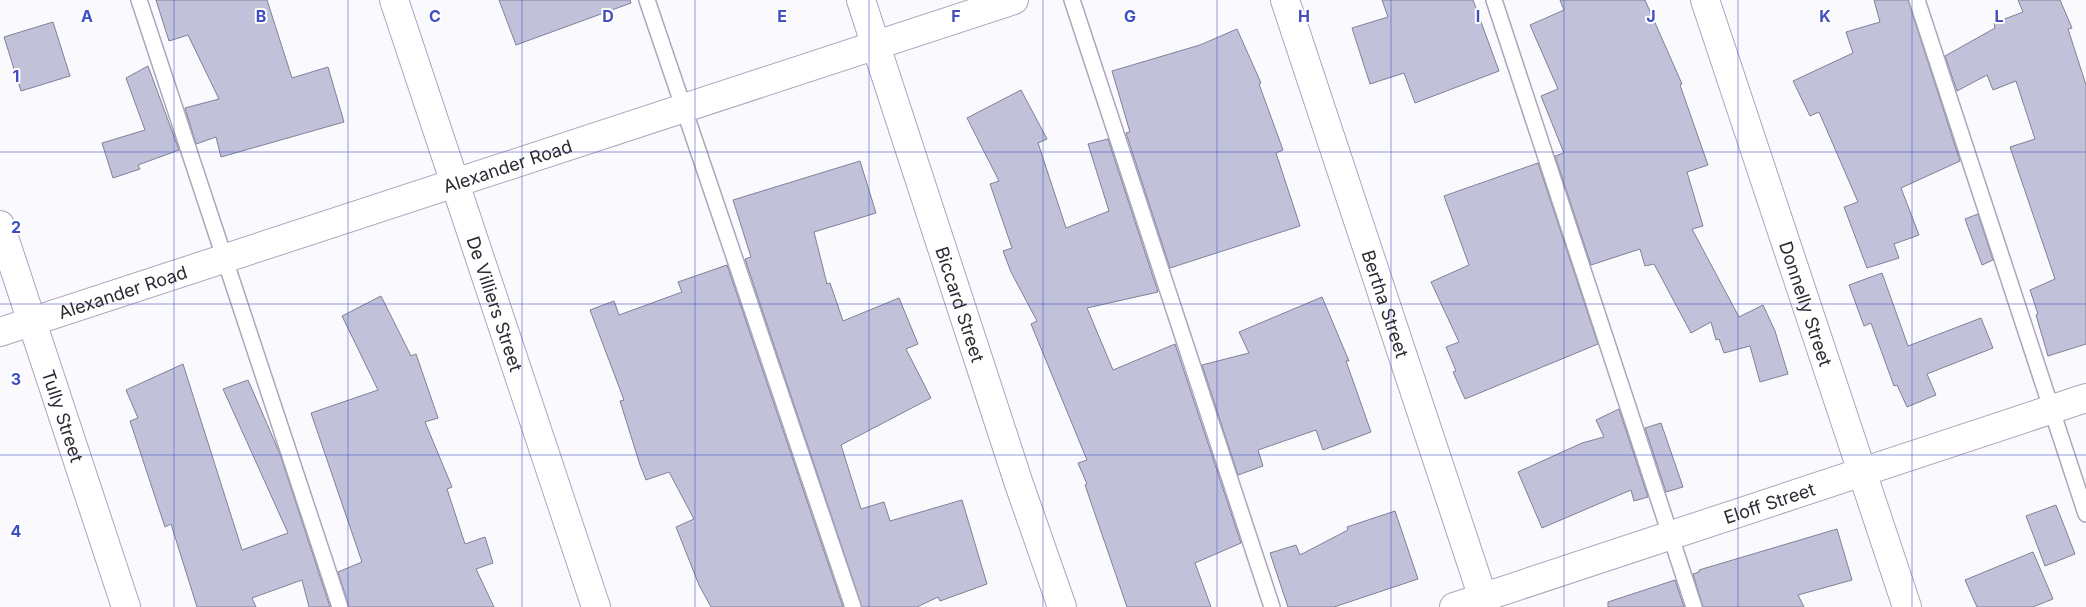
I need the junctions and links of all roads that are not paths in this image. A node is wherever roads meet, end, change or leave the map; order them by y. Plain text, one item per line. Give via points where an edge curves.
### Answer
1 (139, 0) edge
2 (394, 0) edge
3 (647, 0) edge
4 (861, 0) edge
5 (1014, 0) edge
6 (1072, 0) edge
7 (1285, 0) edge
8 (1494, 0) edge
9 (1705, 0) edge
10 (1917, 0) edge
11 (876, 46) junction
12 (683, 109) junction
13 (454, 182) junction
14 (0, 225) edge
15 (226, 259) junction
16 (32, 321) junction
17 (0, 332) edge
18 (2086, 398) edge
19 (2051, 410) junction
20 (1862, 471) junction
21 (2086, 514) edge
22 (1671, 535) junction
23 (1484, 602) edge
24 (126, 607) edge
25 (340, 607) edge
26 (596, 607) edge
27 (853, 607) edge
28 (1062, 607) edge
29 (1272, 607) edge
30 (1454, 607) edge
31 (1694, 607) edge
32 (1907, 607) edge

1 - 15 lane
2 - 13 street, De Villiers Street
3 - 12 lane
4 - 11 street, Biccard Street
5 - 11 street, Alexander Road
6 - 29 lane
7 - 23 street, Bertha Street
8 - 22 lane
9 - 20 street, Donnelly Street
10 - 19 lane
11 - 12 street, Alexander Road
11 - 28 street, Biccard Street
12 - 13 street, Alexander Road
12 - 27 lane
13 - 15 street, Alexander Road
13 - 26 street, De Villiers Street
14 - 16 street, Tully Street
15 - 16 street, Alexander Road
15 - 25 lane
16 - 17 street, Alexander Road
16 - 24 street, Tully Street
18 - 19 street, Eloff Street
19 - 20 street, Eloff Street
19 - 21 lane
20 - 22 street, Eloff Street
20 - 32 street, Donnelly Street
22 - 23 street, Eloff Street
22 - 31 lane
23 - 30 street, Eloff Street

